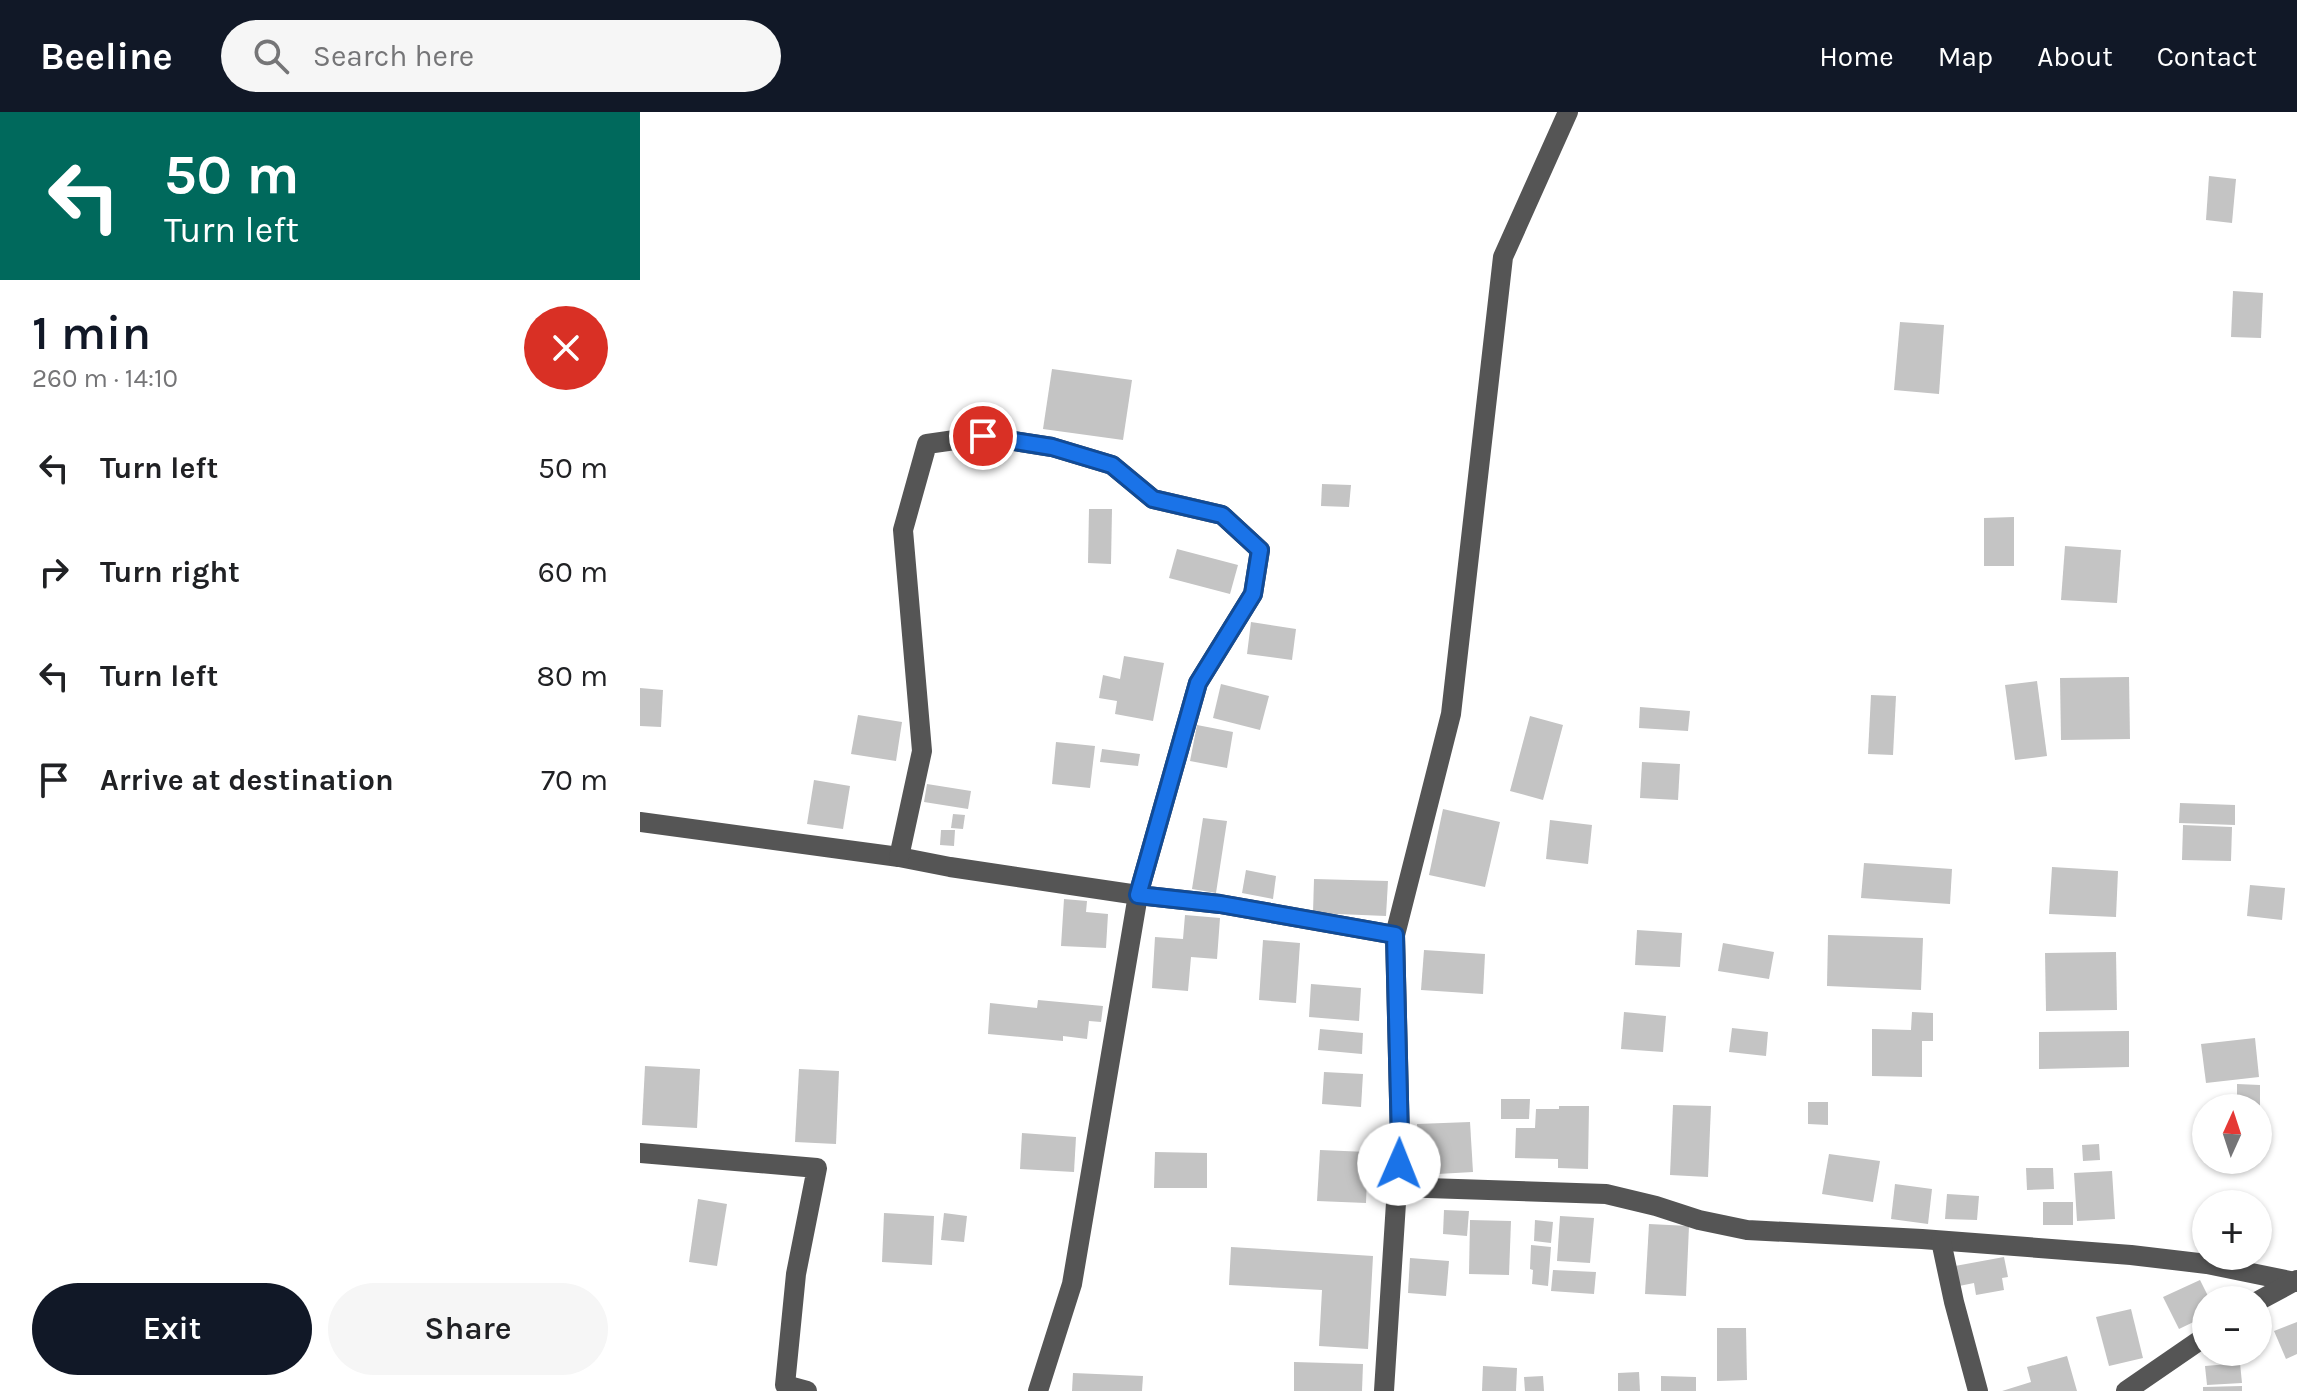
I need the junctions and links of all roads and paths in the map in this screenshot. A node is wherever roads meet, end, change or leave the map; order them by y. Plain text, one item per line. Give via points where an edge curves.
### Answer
1 (1568, 112) edge
2 (640, 822) edge
3 (899, 857) junction
4 (1138, 895) junction
5 (1395, 935) junction
6 (640, 1153) edge
7 (1397, 1187) junction
8 (1941, 1241) junction
9 (2296, 1281) edge
10 (2272, 1294) edge
11 (2192, 1346) edge
12 (784, 1388) edge
13 (807, 1391) edge
14 (1038, 1391) edge
15 (1384, 1391) edge
16 (1978, 1391) edge
17 (2126, 1391) edge

1 - 5 street via 1503,257 1451,714
2 - 3 street
3 - 4 street
3 - 4 street via 922,751 903,530 927,444 983,436 1052,447 1112,465 1153,499 1222,515 1260,550 1253,594 1198,683
4 - 5 street
4 - 14 street via 1072,1284
5 - 7 street
6 - 12 street via 817,1168 796,1274
7 - 8 street via 1606,1194 1747,1230
7 - 15 street
8 - 9 street via 2207,1264
8 - 16 street
9 - 10 street
11 - 17 street
12 - 13 street

